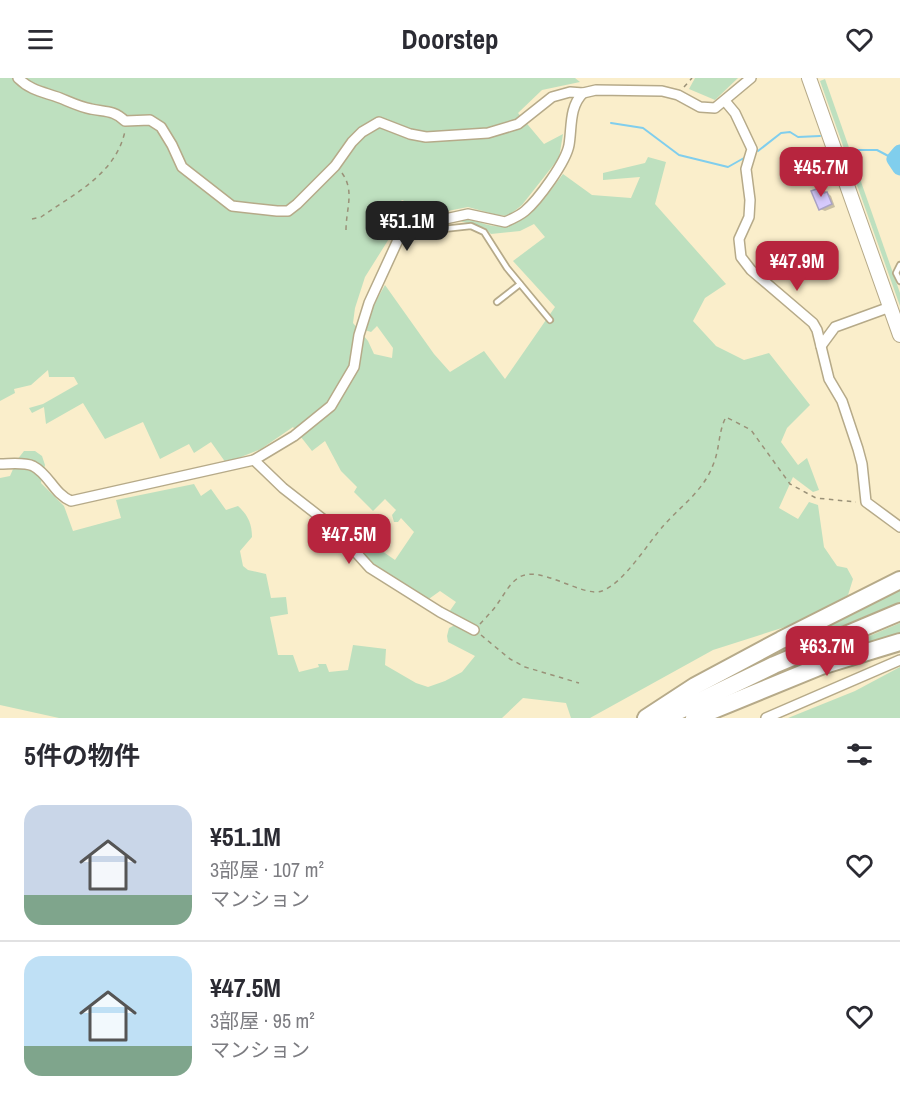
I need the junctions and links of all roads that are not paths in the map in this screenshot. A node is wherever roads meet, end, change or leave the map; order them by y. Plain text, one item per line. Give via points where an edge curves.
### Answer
1 (18, 78) edge
2 (639, 78) edge
3 (750, 78) edge
4 (809, 78) edge
5 (643, 89) junction
6 (583, 93) junction
7 (726, 101) junction
8 (418, 225) junction
9 (900, 265) edge
10 (900, 281) edge
11 (520, 284) junction
12 (496, 302) dead end
13 (890, 307) junction
14 (550, 320) dead end
15 (899, 326) edge
16 (821, 346) junction
17 (254, 460) junction
18 (0, 464) edge
19 (900, 527) edge
20 (900, 580) edge
21 (900, 613) edge
22 (474, 630) road end
23 (900, 642) edge
24 (900, 660) edge
25 (646, 718) edge
26 (664, 718) edge
27 (694, 718) edge
28 (766, 718) edge

1 - 6 street via 33,90 80,107 118,114 125,121 150,120 161,127 182,167 232,206 277,211 288,211 335,166 362,132 379,122 426,137 488,133 518,123 552,97
2 - 5 street
3 - 7 street
4 - 13 main road
5 - 6 street
5 - 7 street via 678,94 708,109
6 - 8 street via 572,112 563,162 527,210 505,222 468,214
7 - 16 street via 752,149 746,169 750,200 749,217 739,239 741,257 813,323
8 - 11 lane via 425,231 471,226 484,232
8 - 17 street via 398,240 369,303 358,335 354,367 331,406 294,436
9 - 10 lane via 896,273
11 - 12 lane
11 - 14 lane
13 - 15 main road
13 - 16 street via 835,327
16 - 19 street via 829,379 842,401 858,449 866,502
17 - 18 street via 71,501 31,465
17 - 22 street via 333,527 370,568
20 - 25 highway via 695,686
21 - 26 highway via 774,665
23 - 27 highway via 821,666
24 - 28 street

